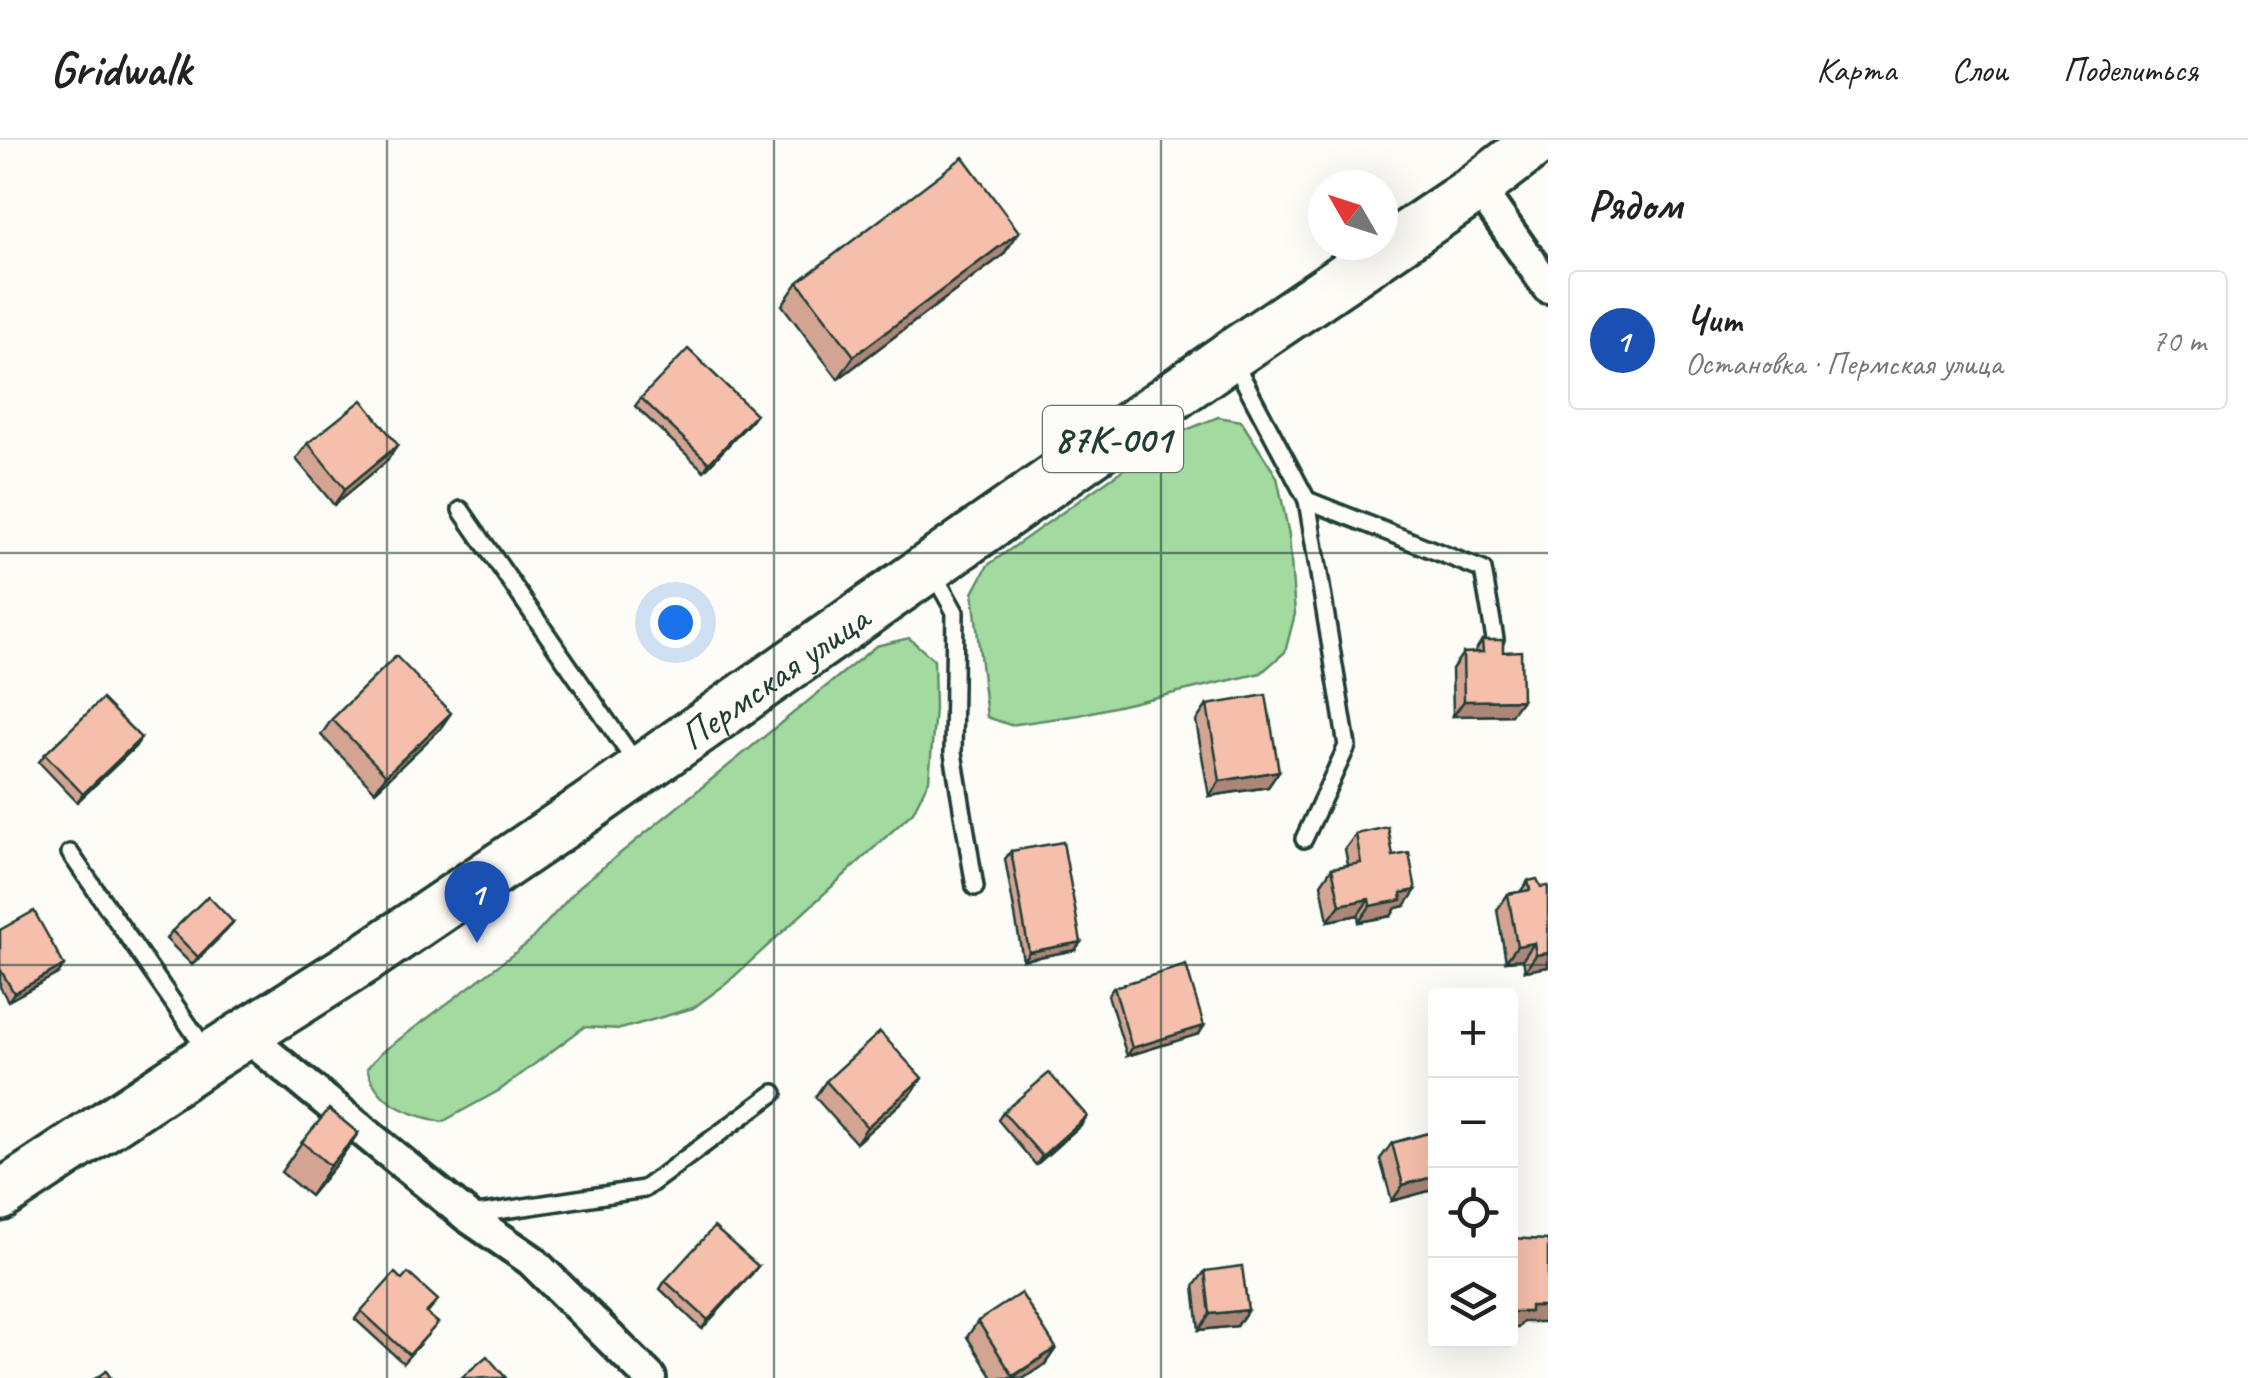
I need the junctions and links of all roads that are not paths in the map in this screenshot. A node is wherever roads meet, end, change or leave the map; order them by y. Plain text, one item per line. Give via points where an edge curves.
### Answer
1 (1540, 140) edge
2 (1478, 187) junction
3 (1548, 288) edge
4 (1231, 356) junction
5 (1307, 500) junction
6 (461, 510) dead end
7 (930, 567) junction
8 (1495, 640) edge
9 (641, 771) junction
10 (1304, 838) dead end
11 (70, 854) dead end
12 (975, 887) dead end
13 (228, 1045) junction
14 (774, 1093) dead end
15 (0, 1196) edge
16 (467, 1216) junction
17 (650, 1378) edge

1 - 2 main road, Пермская улица / 87К-001
2 - 3 street
2 - 4 main road, Пермская улица / 87К-001
4 - 5 lane
4 - 7 main road, Пермская улица / 87К-001
5 - 8 lane via 1483,570
5 - 10 lane via 1348,746
6 - 9 lane
7 - 9 main road, Пермская улица / 87К-001
7 - 12 lane via 956,612 952,753
9 - 13 main road, Пермская улица / 87К-001
11 - 13 lane
13 - 15 main road, Пермская улица / 87К-001
13 - 16 street
14 - 16 lane via 644,1189
16 - 17 street via 531,1260

